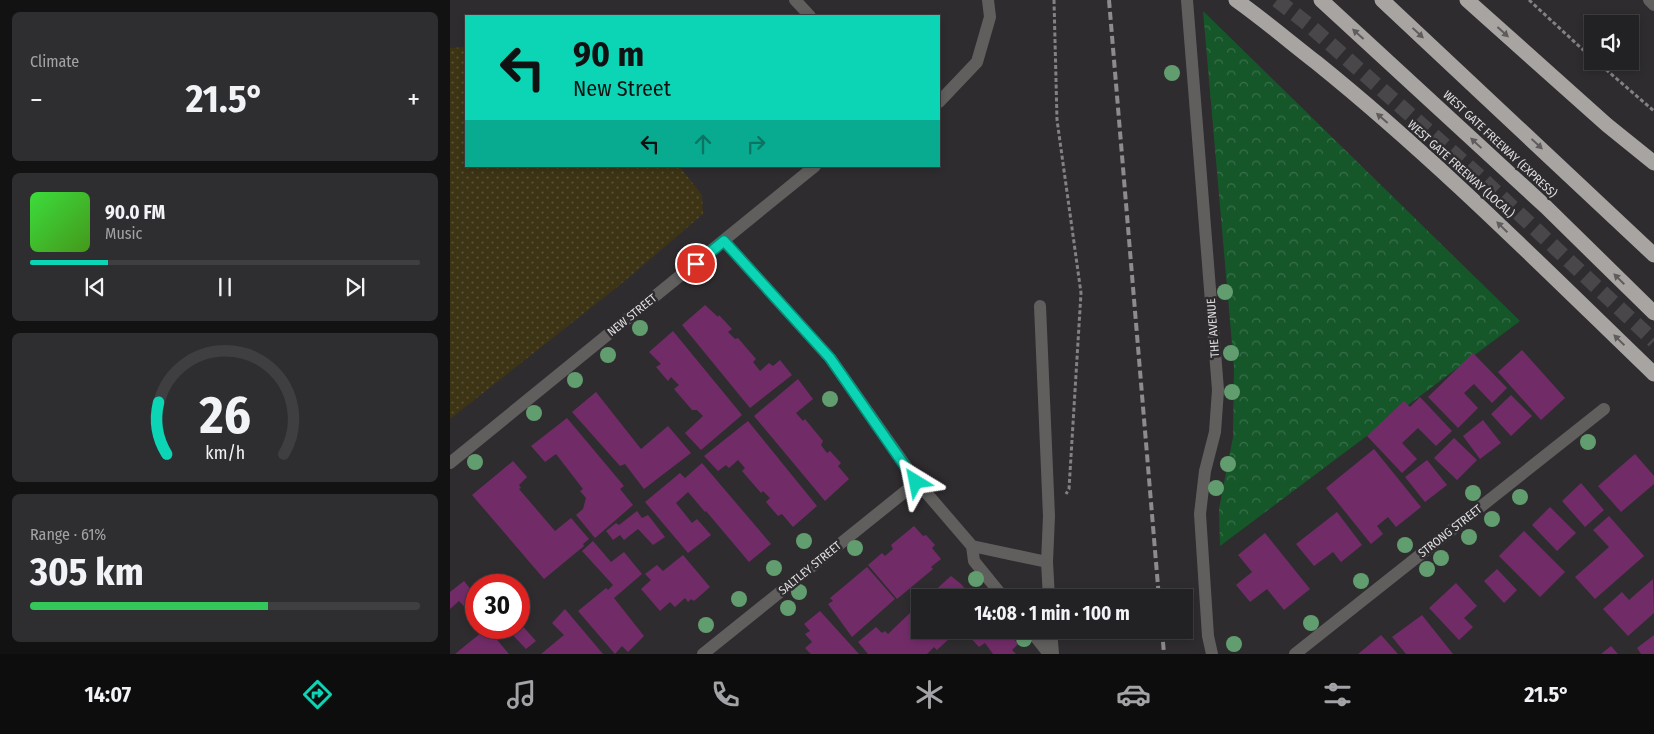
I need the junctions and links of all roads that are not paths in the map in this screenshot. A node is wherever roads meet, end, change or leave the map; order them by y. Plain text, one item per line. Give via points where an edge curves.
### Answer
1 (795, 0) edge
2 (988, 0) edge
3 (1187, 0) edge
4 (1236, 0) edge
5 (1321, 0) edge
6 (1382, 0) edge
7 (1467, 0) edge
8 (1649, 0) edge
9 (1654, 5) edge
10 (809, 15) edge
11 (940, 101) edge
12 (1607, 125) junction
13 (1654, 163) edge
14 (814, 167) edge
15 (1654, 172) edge
16 (724, 241) junction
17 (1654, 255) edge
18 (1040, 306) dead end
19 (1654, 313) edge
20 (1654, 374) edge
21 (1604, 409) dead end
22 (450, 463) edge
23 (916, 482) junction
24 (972, 546) junction
25 (1048, 562) junction
26 (997, 589) edge
27 (1050, 589) edge
28 (1038, 639) edge
29 (1051, 639) edge
30 (703, 654) edge
31 (1051, 654) edge
32 (1212, 654) edge
33 (1295, 654) edge

1 - 10 street
2 - 11 street via 990,17 977,62
3 - 32 street, THE AVENUE via 1218,390 1215,432 1200,514
20 -> 4 highway, WEST GATE FREEWAY (LOCAL) via 1419,150 1350,90
19 -> 5 highway, WEST GATE FREEWAY (EXPRESS) via 1546,206
6 -> 17 highway, WEST GATE FREEWAY (EXPRESS)
7 -> 12 highway
8 - 9 street
12 - 13 highway
12 - 15 highway
14 - 16 street, NEW STREET
16 - 22 street, NEW STREET
16 - 23 street via 830,358
18 - 25 street
21 - 33 street, STRONG STREET
23 - 24 street
23 - 30 street, SALTLEY STREET
24 - 25 street
24 - 26 street via 974,561
25 - 27 street
28 - 31 street
29 - 31 street

